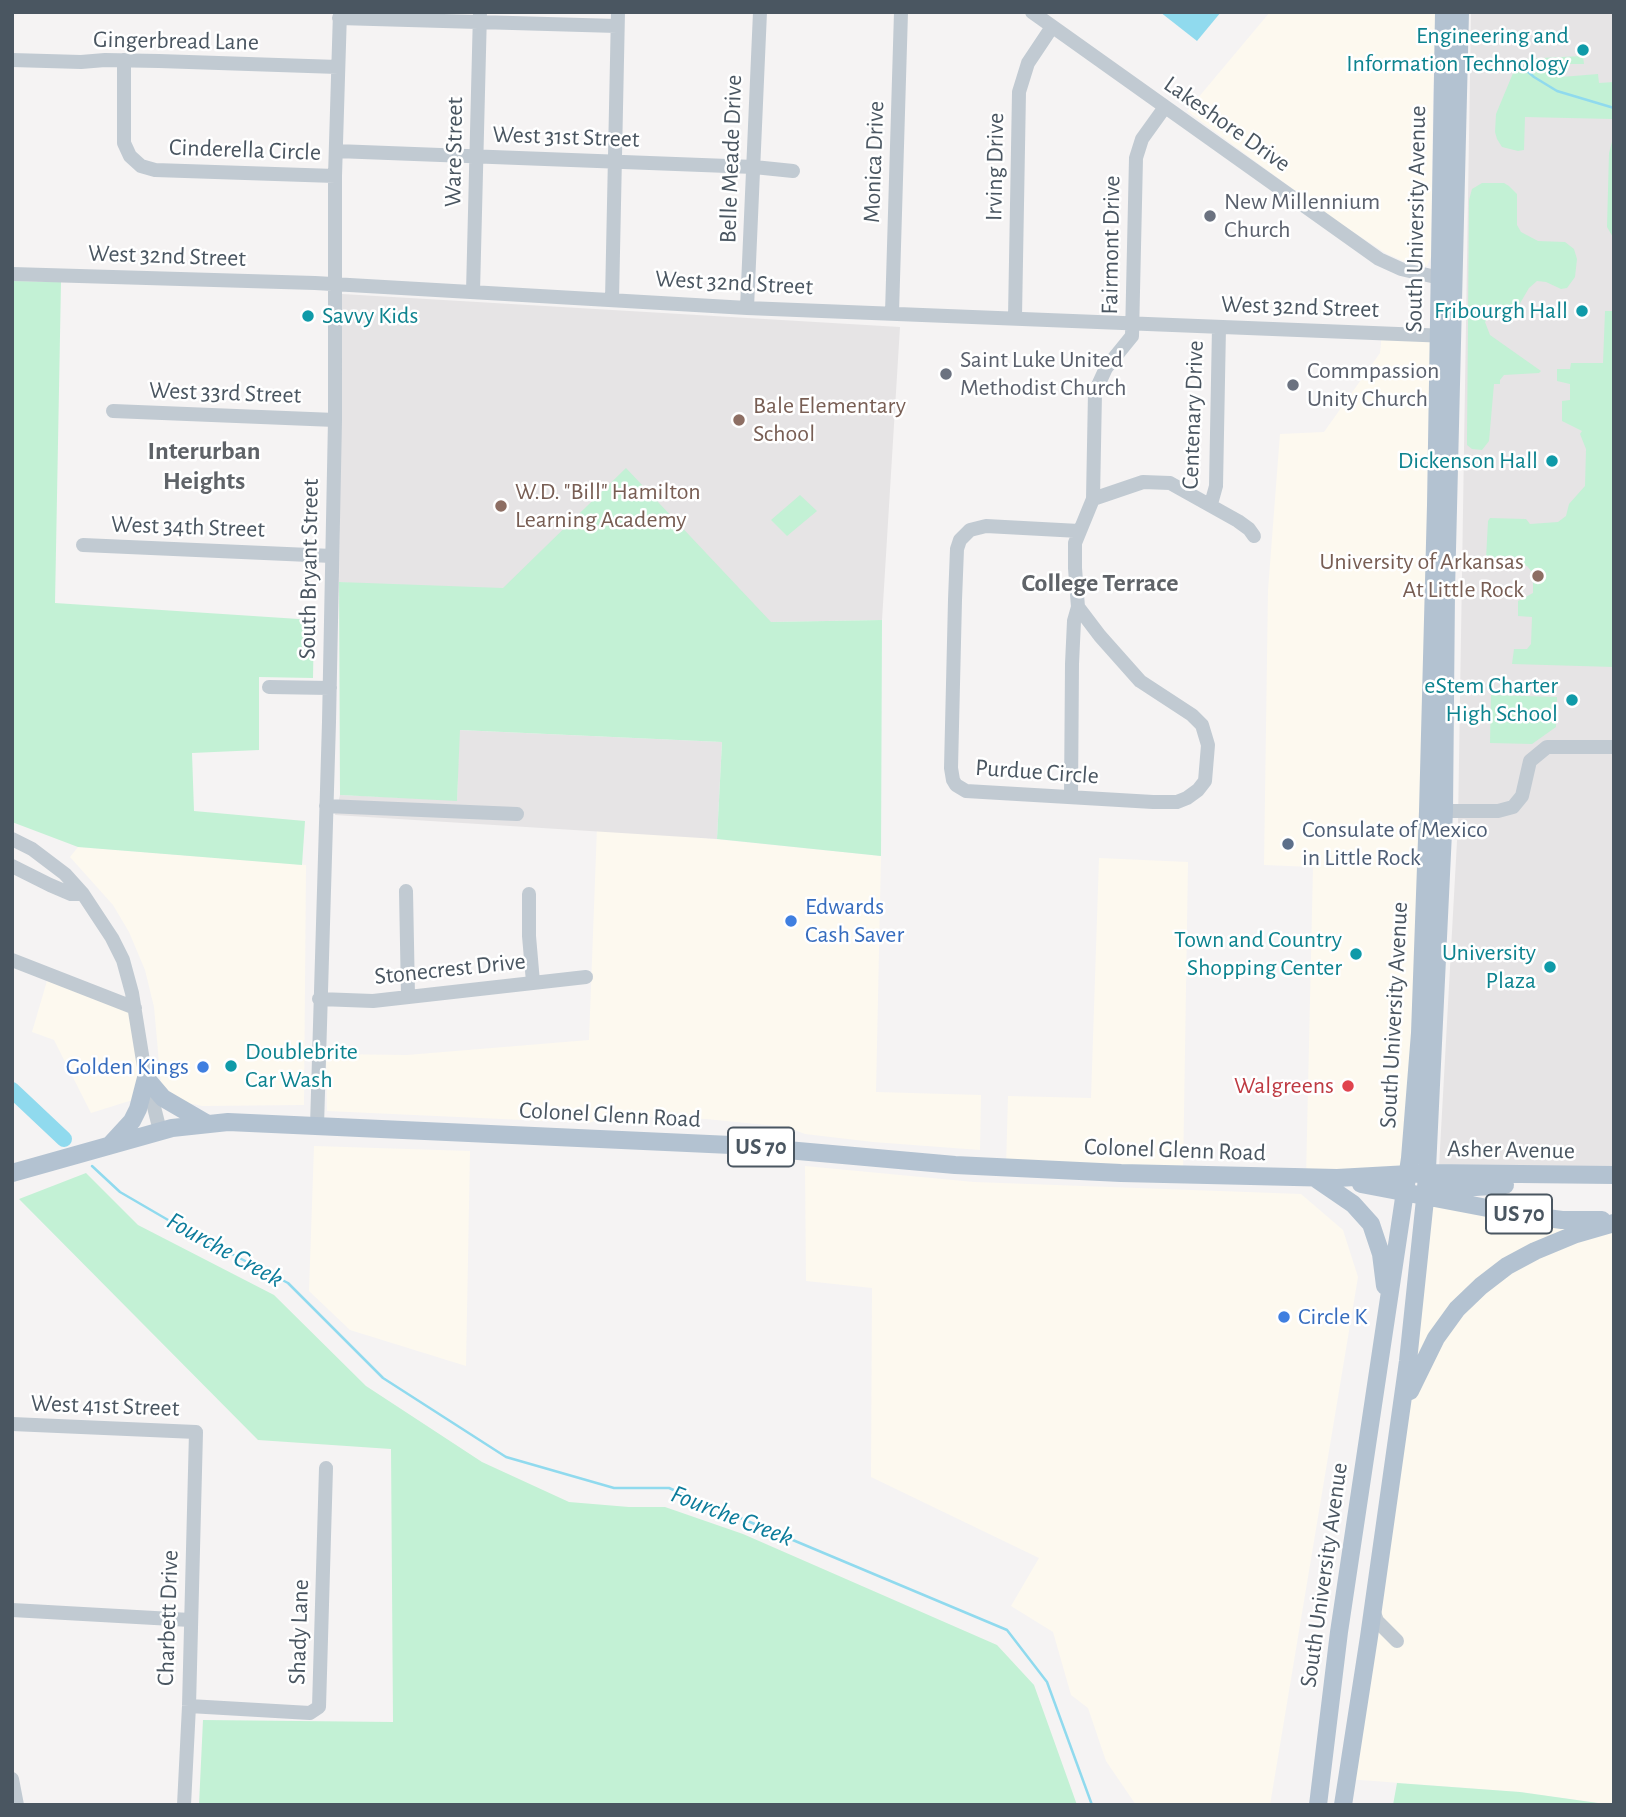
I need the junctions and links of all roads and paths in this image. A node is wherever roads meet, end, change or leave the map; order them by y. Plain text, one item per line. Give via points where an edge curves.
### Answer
1 (760, 12) edge
2 (901, 12) edge
3 (1032, 12) edge
4 (1444, 12) edge
5 (1460, 12) edge
6 (340, 15) edge
7 (480, 17) edge
8 (617, 19) edge
9 (1052, 27) junction
10 (12, 60) edge
11 (124, 60) junction
12 (338, 67) junction
13 (1165, 107) junction
14 (336, 151) junction
15 (477, 157) junction
16 (614, 161) junction
17 (754, 167) junction
18 (793, 171) dead end
19 (335, 176) junction
20 (12, 274) edge
21 (1440, 278) junction
22 (335, 285) junction
23 (474, 292) junction
24 (612, 300) junction
25 (747, 308) junction
26 (892, 313) junction
27 (1015, 317) junction
28 (1133, 322) junction
29 (1219, 327) junction
30 (1446, 335) junction
31 (113, 411) dead end
32 (335, 420) junction
33 (1093, 499) junction
34 (1211, 505) junction
35 (1079, 531) junction
36 (1254, 536) dead end
37 (83, 545) dead end
38 (332, 556) junction
39 (1078, 607) junction
40 (269, 687) dead end
41 (330, 688) junction
42 (1614, 747) edge
43 (1071, 797) junction
44 (326, 806) junction
45 (1444, 811) junction
46 (517, 814) dead end
47 (12, 839) edge
48 (12, 866) edge
49 (406, 891) dead end
50 (83, 894) junction
51 (529, 894) dead end
52 (12, 960) edge
53 (586, 977) dead end
54 (533, 982) junction
55 (408, 996) junction
56 (319, 999) junction
57 (135, 1008) junction
58 (146, 1077) junction
59 (206, 1123) junction
60 (317, 1126) junction
61 (160, 1131) junction
62 (1429, 1133) junction
63 (109, 1146) junction
64 (20, 1170) edge
65 (1462, 1174) junction
66 (1574, 1175) junction
67 (1614, 1175) edge
68 (1315, 1178) junction
69 (1406, 1183) junction
70 (1426, 1186) junction
71 (1614, 1221) edge
72 (1385, 1325) junction
73 (12, 1424) edge
74 (196, 1432) joint
75 (1396, 1442) junction
76 (326, 1468) dead end
77 (12, 1610) edge
78 (1373, 1610) junction
79 (190, 1620) junction
80 (1397, 1641) dead end
81 (189, 1706) junction
82 (12, 1779) edge
83 (16, 1805) edge
84 (184, 1805) edge
85 (1318, 1805) edge
86 (1343, 1805) edge

1 - 17 street, Belle Meade Drive
2 - 26 street, Monica Drive
3 - 9 street, Lakeshore Drive
4 - 21 main road, South University Avenue
5 - 30 main road, South University Avenue
6 - 7 street
6 - 12 street, South Bryant Street
7 - 8 street
7 - 15 street, Ware Street
8 - 16 street
9 - 13 street, Lakeshore Drive
9 - 27 street, Irving Drive via 1028,63 1019,92
10 - 11 street, Gingerbread Lane
11 - 12 street, Gingerbread Lane
11 - 19 street, Cinderella Circle via 124,143 141,166
12 - 14 street, South Bryant Street
13 - 21 street, Lakeshore Drive via 1379,259
13 - 28 street, Fairmont Drive via 1142,139 1136,158
14 - 15 street, West 31st Street
14 - 19 street, South Bryant Street
15 - 16 street, West 31st Street
15 - 23 street, Ware Street
16 - 17 street, West 31st Street
16 - 24 street
17 - 18 street, West 31st Street
17 - 25 street, Belle Meade Drive
19 - 22 street, South Bryant Street
20 - 22 street, West 32nd Street
21 - 30 main road, South University Avenue
22 - 23 street, West 32nd Street
22 - 32 street, South Bryant Street
23 - 24 street, West 32nd Street
24 - 25 street, West 32nd Street
25 - 26 street, West 32nd Street
26 - 27 street, West 32nd Street
27 - 28 street, West 32nd Street
28 - 29 street, West 32nd Street
28 - 33 street, Fairmont Drive via 1130,340 1097,386
29 - 30 street, West 32nd Street
29 - 34 street, Centenary Drive via 1216,486
30 - 45 main road, South University Avenue
30 - 69 main road, South University Avenue via 1420,1033
31 - 32 street, West 33rd Street
32 - 38 street, South Bryant Street
33 - 34 street via 1143,482 1161,481
33 - 35 street, Fairmont Drive
34 - 36 street
35 - 39 street, Fairmont Drive via 1075,543
35 - 43 street, Purdue Circle via 1000,526 970,530 957,549 955,600 953,780 966,791
37 - 38 street, West 34th Street
38 - 41 street, South Bryant Street
39 - 43 street, Fairmont Drive
39 - 43 street, Purdue Circle via 1140,681 1196,718 1208,744 1205,781 1177,802
40 - 41 street
41 - 44 street, South Bryant Street
42 - 45 street via 1547,747 1530,761 1522,796 1513,807
44 - 46 street
44 - 56 street, South Bryant Street
45 - 62 main road, South University Avenue
47 - 50 street via 49,861
48 - 50 street via 71,894
49 - 55 street
50 - 57 street via 121,956
51 - 54 street
52 - 57 street
53 - 54 street, Stonecrest Drive
54 - 55 street, Stonecrest Drive
55 - 56 street, Stonecrest Drive via 373,1001
56 - 60 street, South Bryant Street
57 - 58 street
58 - 59 main road via 163,1098
58 - 61 street
58 - 63 main road via 132,1121
59 - 60 main road, Colonel Glenn Road / US 70
59 - 61 main road, Colonel Glenn Road / US 70
60 - 68 main road, Colonel Glenn Road / US 70 via 731,1145 1006,1168
61 - 63 main road, Colonel Glenn Road / US 70
62 - 65 main road via 1441,1161
62 - 70 main road, South University Avenue
63 - 64 main road, Colonel Glenn Road / US 70
65 - 66 main road, Asher Avenue / US 70
65 - 70 main road, Asher Avenue / US 70
66 - 67 main road, Asher Avenue / US 70
66 - 70 main road via 1543,1182
68 - 69 main road, Colonel Glenn Road / US 70
68 - 72 main road via 1353,1204 1373,1228 1385,1282
69 - 70 main road, Colonel Glenn Road
69 - 72 main road, South University Avenue
70 - 71 main road, Asher Avenue / US 70 via 1562,1220
70 - 75 main road, South University Avenue
71 - 75 main road via 1520,1259 1463,1303 1436,1338 1414,1380
72 - 85 main road, South University Avenue
73 - 74 street, West 41st Street
74 - 79 street, Charbett Drive
75 - 78 main road, South University Avenue
76 - 81 street, Shady Lane via 319,1707 310,1713
77 - 79 street
78 - 80 street via 1377,1621
78 - 86 main road, South University Avenue
79 - 81 street, Charbett Drive
81 - 84 street, Charbett Drive
82 - 83 street

